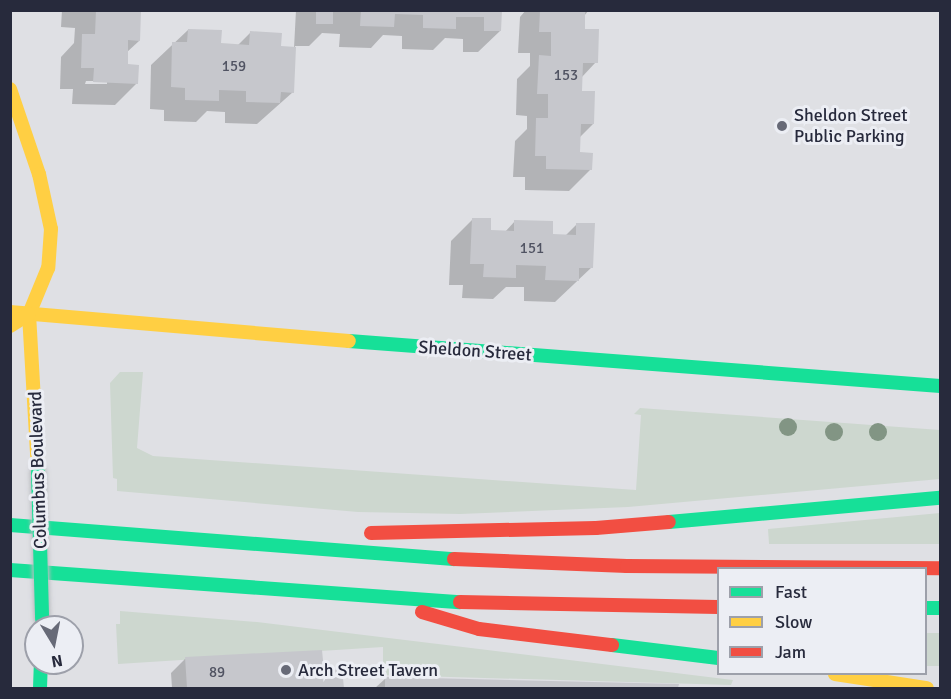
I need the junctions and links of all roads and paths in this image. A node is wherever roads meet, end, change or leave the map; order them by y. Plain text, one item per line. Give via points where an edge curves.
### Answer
1 (10, 89) edge
2 (16, 298) dead end
3 (10, 312) edge
4 (29, 314) junction
5 (10, 326) edge
6 (940, 386) edge
7 (940, 498) edge
8 (10, 525) edge
9 (260, 530) dead end
10 (354, 532) dead end
11 (186, 540) junction
12 (844, 567) edge
13 (10, 570) edge
14 (372, 596) junction
15 (717, 607) edge
16 (41, 615) edge
17 (717, 658) edge
18 (842, 675) edge
19 (927, 688) edge

1 - 4 main road, Columbus Boulevard via 39,174 51,229 48,268
2 - 4 main road
3 - 4 main road, Sheldon Street
4 - 5 main road
4 - 6 main road, Sheldon Street
4 - 16 main road, Columbus Boulevard, bridge
7 - 10 main road via 596,528
8 - 11 main road
9 - 11 main road
11 - 12 main road via 556,564
13 - 14 main road
14 - 15 main road via 505,604
14 - 17 main road via 479,629
18 - 19 main road

